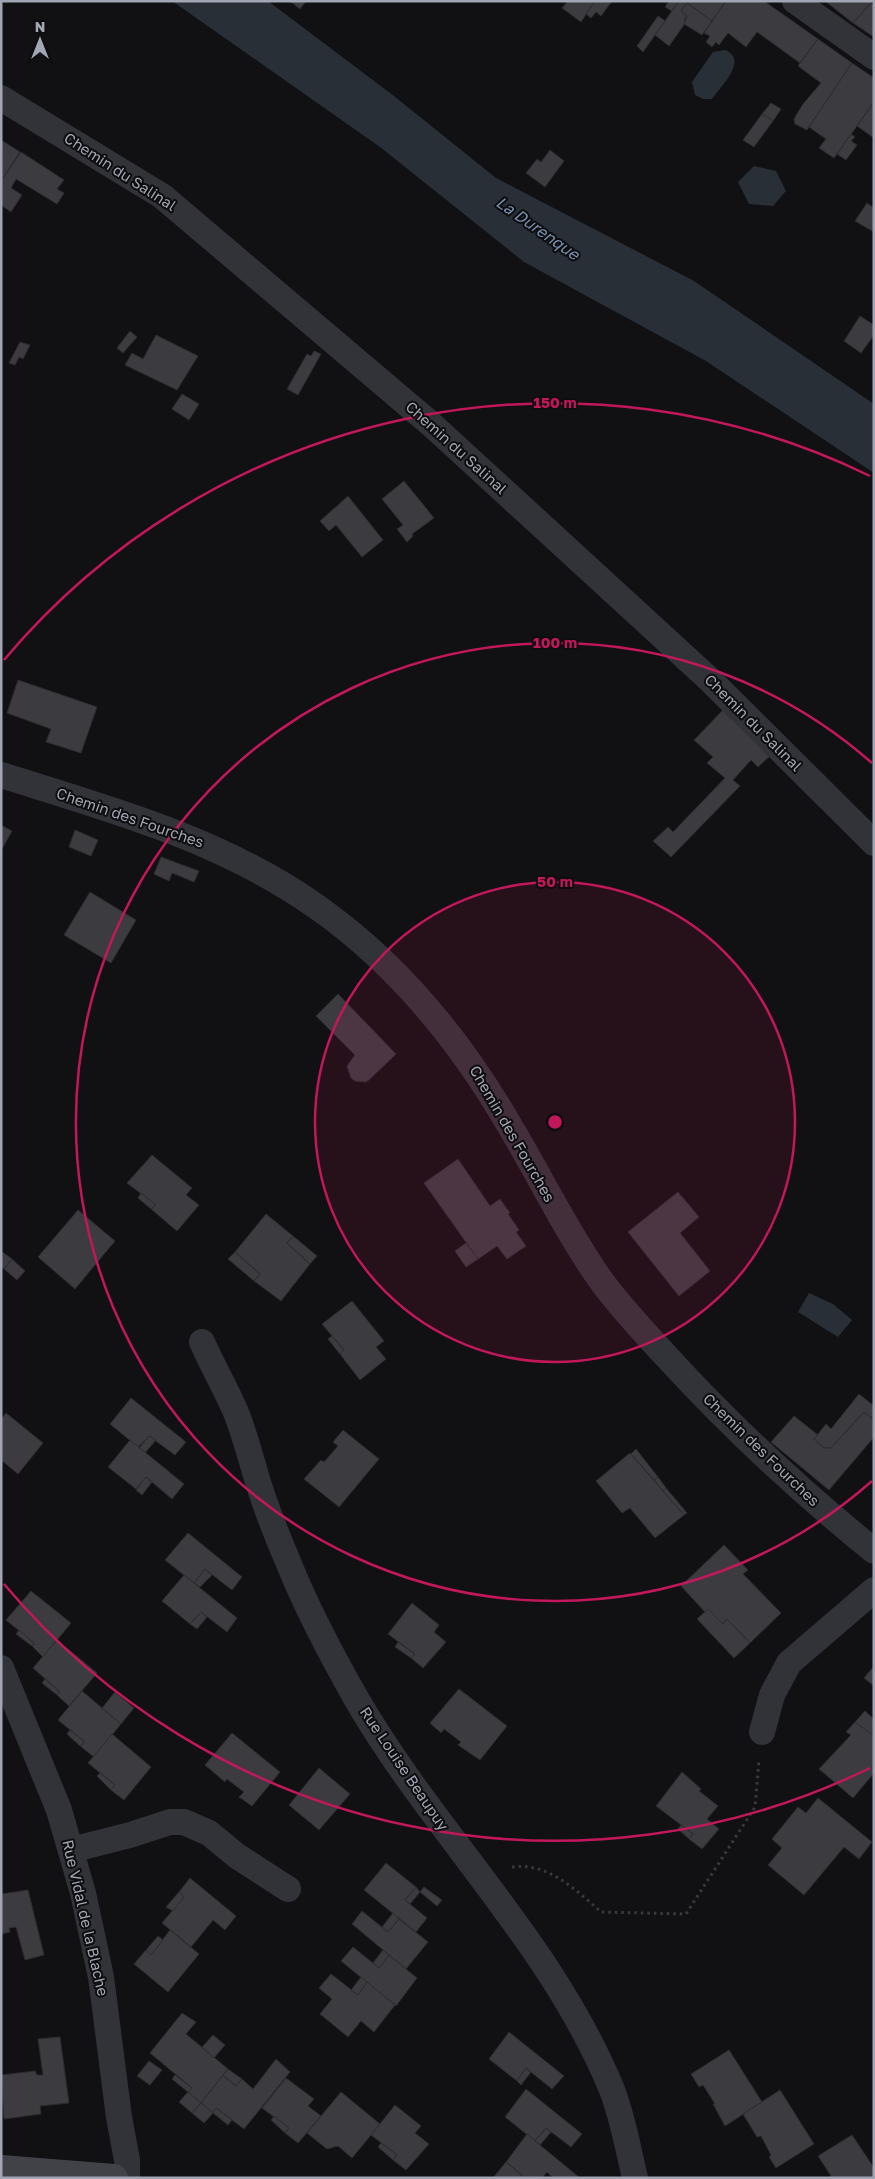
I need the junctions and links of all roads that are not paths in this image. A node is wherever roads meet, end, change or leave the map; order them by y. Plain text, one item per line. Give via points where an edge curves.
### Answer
1 (795, 1) edge
2 (874, 57) edge
3 (1, 98) edge
4 (1, 775) edge
5 (874, 843) edge
6 (202, 1342) dead end
7 (874, 1551) edge
8 (874, 1590) edge
9 (1, 1668) edge
10 (762, 1732) road end
11 (71, 1850) junction
12 (288, 1889) dead end
13 (1, 2169) edge
14 (103, 2177) edge
15 (127, 2178) edge
16 (635, 2178) edge

1 - 2 street
3 - 5 street, Chemin du Salinal via 162,196 432,425 710,680
4 - 7 street, Chemin des Fourches via 150,822 232,856 320,908 355,937 427,1007 473,1067 512,1128 576,1244 628,1315 755,1448
6 - 16 street, Rue Louise Beaupuy via 237,1415 288,1563 320,1633 358,1702 422,1800 486,1882 572,2013 612,2092
8 - 10 street via 789,1663 772,1695
9 - 11 street, Rue Vidal de la Blache via 45,1773
11 - 12 street via 130,1836 170,1822 184,1822 209,1833 237,1856
11 - 15 street, Rue Vidal de la Blache via 101,1977
13 - 14 street

